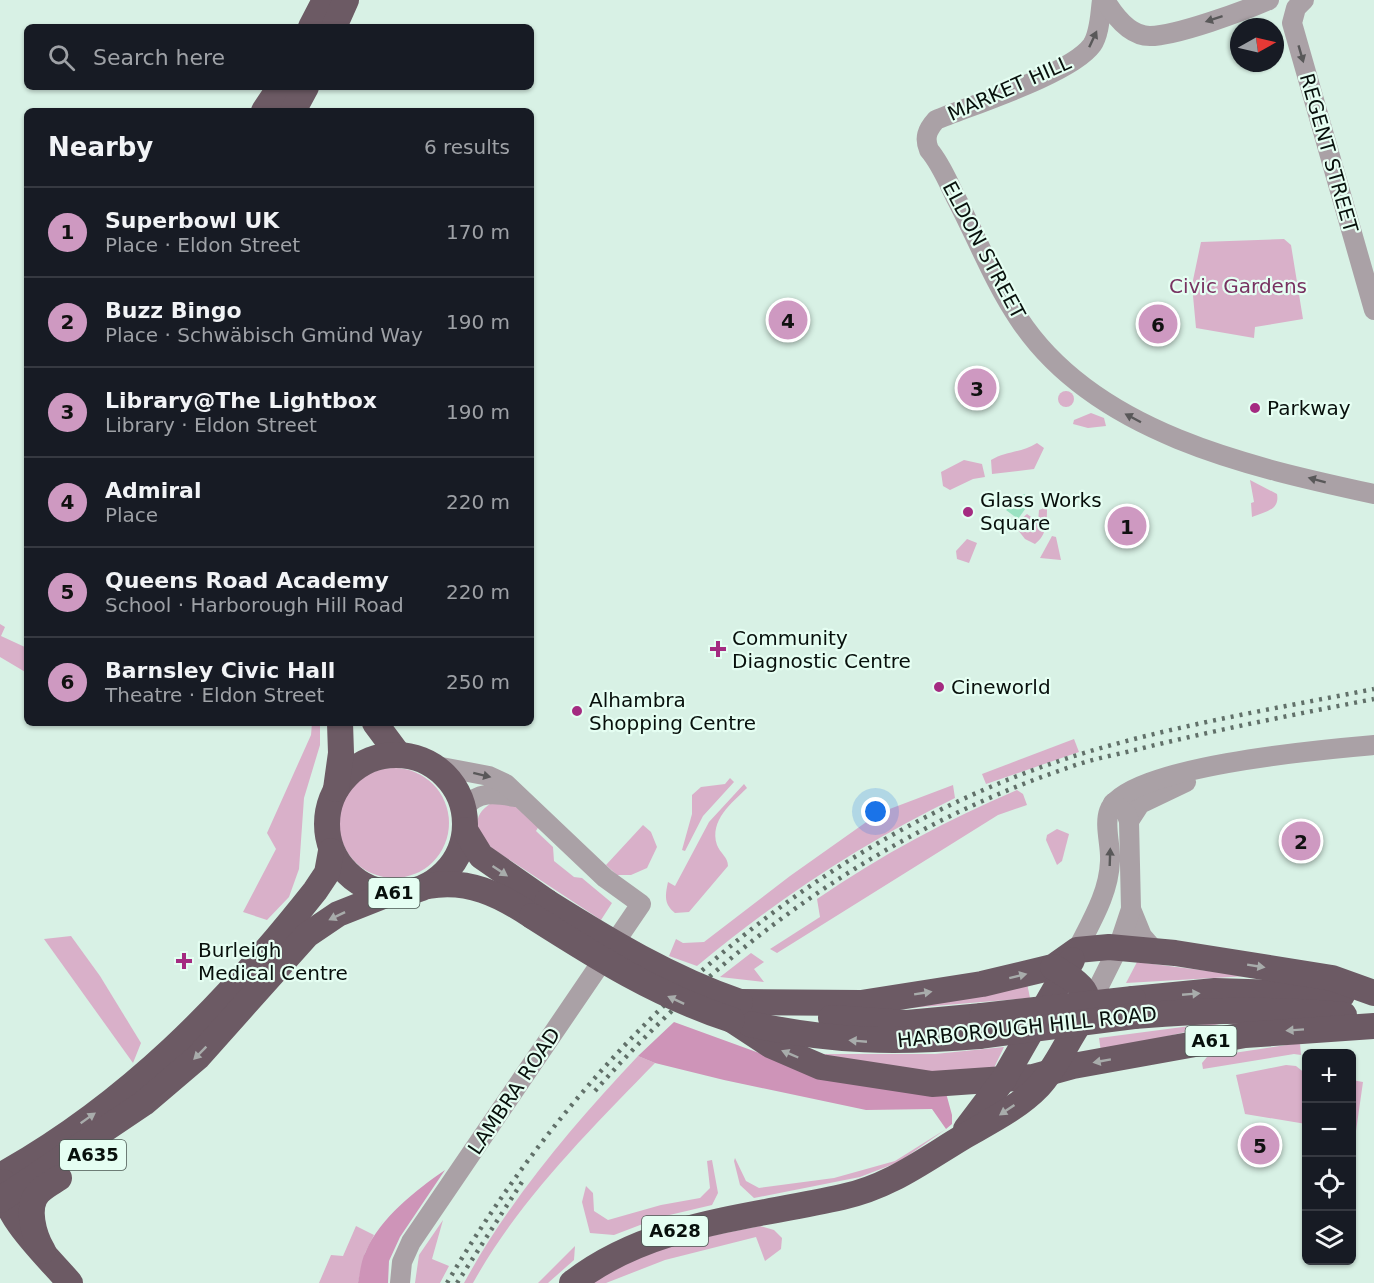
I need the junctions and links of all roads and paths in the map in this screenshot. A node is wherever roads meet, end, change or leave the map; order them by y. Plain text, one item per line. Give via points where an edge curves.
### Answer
1 (325, 0) edge
2 (346, 0) edge
3 (1103, 0) edge
4 (1269, 0) edge
5 (1304, 0) edge
6 (313, 24) edge
7 (335, 24) edge
8 (277, 90) edge
9 (304, 90) edge
10 (266, 108) edge
11 (295, 108) edge
12 (926, 142) joint
13 (1374, 310) edge
14 (1374, 494) edge
15 (340, 726) edge
16 (377, 726) edge
17 (1374, 745) edge
18 (398, 754) junction
19 (1229, 763) junction
20 (435, 766) junction
21 (336, 789) junction
22 (521, 798) junction
23 (1113, 803) junction
24 (465, 819) junction
25 (1129, 821) junction
26 (331, 851) junction
27 (428, 886) junction
28 (391, 894) junction
29 (1131, 901) junction
30 (539, 909) junction
31 (1098, 909) junction
32 (1118, 948) junction
33 (1077, 950) junction
34 (1156, 952) junction
35 (1059, 970) junction
36 (1374, 995) edge
37 (1134, 1007) junction
38 (1088, 1008) junction
39 (736, 1011) junction
40 (1374, 1018) edge
41 (1374, 1026) edge
42 (1032, 1034) junction
43 (1061, 1066) junction
44 (1003, 1080) junction
45 (950, 1083) junction
46 (144, 1103) junction
47 (956, 1141) junction
48 (4, 1196) edge
49 (43, 1251) junction
50 (70, 1283) edge
51 (400, 1283) edge
52 (572, 1283) edge

1 - 6 highway
2 - 7 highway
4 -> 3 street via 1174,32 1148,36 1116,19
12 -> 3 street, MARKET HILL via 928,129 936,120 1081,56 1096,36
5 -> 13 street, REGENT STREET via 1296,8 1292,23
8 - 10 highway
9 - 11 highway
14 -> 12 street, ELDON STREET via 1183,442 1130,417 1072,378 1019,319
15 - 21 highway
16 - 18 highway
17 - 19 street
18 - 20 highway, A61
18 - 21 highway, A61 via 360,764
19 - 23 street via 1146,783
19 - 25 street via 1140,804
20 -> 22 street via 489,776 506,784
20 - 24 highway, A61 via 453,785
21 - 26 highway, A61 via 326,820
22 - 24 street via 492,792 472,799
22 - 51 street, LAMBRA ROAD via 604,878 641,904 411,1242 402,1262
23 - 25 street via 1126,813
31 -> 23 street via 1110,863 1108,812
24 - 27 highway, A61 via 462,847 454,862
24 -> 30 highway, HARBOROUGH HILL ROAD / A61 via 481,856
25 - 29 street
26 - 28 highway, A61 via 356,881
48 -> 26 highway, A61 via 197,1028 226,998 315,891 327,873
27 - 28 highway, A61
27 - 30 highway, HARBOROUGH HILL ROAD / A61 via 456,883
28 -> 46 highway, A61 via 338,914 307,935 198,1057
29 - 31 street via 1114,897
29 - 32 street
29 - 34 street via 1142,936
30 - 39 highway, HARBOROUGH HILL ROAD / A61, bridge via 702,989
31 - 33 street
32 - 33 highway, A61
32 - 34 highway, A61
32 - 38 street
33 - 35 highway, A61
34 -> 36 highway, A61 via 1332,978
35 - 38 highway via 1077,982 1086,994
39 -> 35 highway, A61 via 861,1003
35 - 42 highway, A628
37 -> 36 highway, HARBOROUGH HILL ROAD / A61 via 1215,991
37 - 39 highway, HARBOROUGH HILL ROAD / A61, bridge via 869,1042 806,1036
37 - 40 highway, HARBOROUGH HILL ROAD / A61 via 1272,1010
38 - 43 highway
45 -> 39 highway, A61 via 932,1084 821,1067 770,1045
41 -> 43 highway, A61 via 1245,1035
42 - 43 highway
42 - 44 highway, A628
43 - 44 highway, A61 via 1033,1077
43 -> 47 highway, A628 via 1009,1110
44 - 45 highway, A61
44 - 47 highway, A628
45 - 47 highway via 965,1118
46 - 48 highway, A61
46 - 49 highway, A635 via 108,1145 34,1198 33,1226
47 - 52 highway, A628 via 883,1185 639,1242 597,1263
48 - 49 highway, A635
49 - 50 highway, A635

